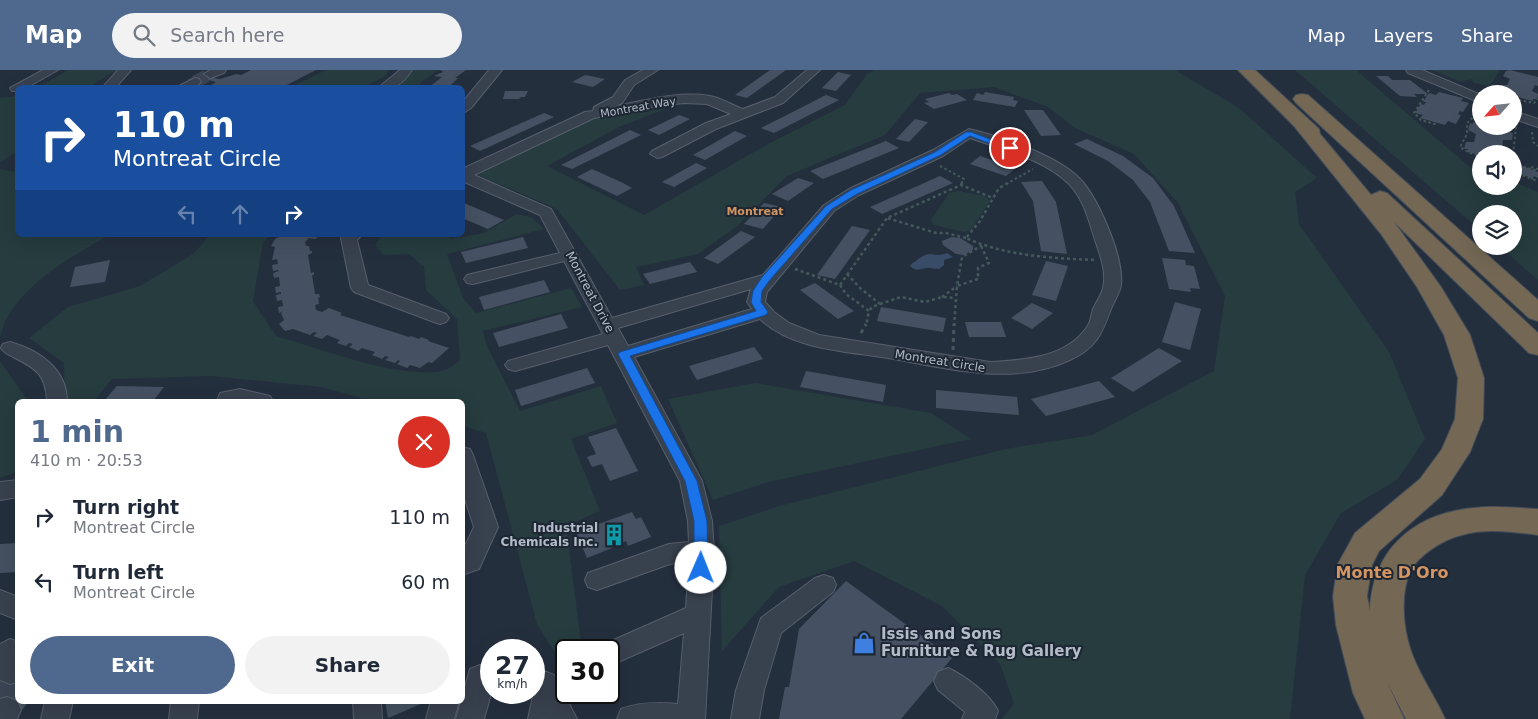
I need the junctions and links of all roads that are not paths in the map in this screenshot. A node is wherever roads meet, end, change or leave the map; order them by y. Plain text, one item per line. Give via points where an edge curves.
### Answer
1 (52, 70) edge
2 (125, 70) edge
3 (406, 70) edge
4 (496, 70) edge
5 (652, 70) edge
6 (814, 70) edge
7 (1246, 70) edge
8 (1270, 70) edge
9 (1412, 70) edge
10 (194, 82) tunnel mouth
11 (22, 85) edge
12 (111, 85) edge
13 (188, 85) edge
14 (389, 85) edge
15 (1472, 95) edge
16 (1522, 105) edge
17 (1536, 107) edge
18 (465, 108) edge
19 (743, 114) junction
20 (590, 115) junction
21 (1298, 120) junction
22 (1522, 123) edge
23 (1535, 126) edge
24 (658, 154) dead end
25 (465, 174) edge
26 (465, 176) edge
27 (351, 237) edge
28 (570, 255) junction
29 (474, 279) dead end
30 (766, 279) junction
31 (762, 312) junction
32 (1538, 313) edge
33 (440, 318) dead end
34 (615, 339) junction
35 (1538, 347) edge
36 (10, 348) dead end
37 (515, 365) dead end
38 (57, 399) edge
39 (227, 399) edge
40 (254, 399) edge
41 (465, 464) edge
42 (15, 488) edge
43 (0, 491) edge
44 (1538, 522) edge
45 (702, 551) junction
46 (465, 563) edge
47 (597, 580) dead end
48 (824, 585) dead end
49 (0, 600) edge
50 (15, 608) edge
51 (698, 614) junction
52 (620, 649) edge
53 (478, 678) edge
54 (948, 681) dead end
55 (545, 694) edge
56 (58, 704) edge
57 (185, 704) edge
58 (367, 704) edge
59 (444, 704) edge
60 (542, 704) edge
61 (55, 719) edge
62 (183, 719) edge
63 (368, 719) edge
64 (440, 719) edge
65 (470, 719) edge
66 (542, 719) edge
67 (563, 719) edge
68 (631, 719) edge
69 (690, 719) edge
70 (745, 719) edge
71 (976, 719) edge
72 (1385, 719) edge
73 (1426, 719) edge

1 - 11 street
2 - 12 street
3 - 14 street
4 - 18 street via 482,82 473,101
5 - 20 street, Montreat Way via 629,83 618,100
6 - 19 street via 779,100
7 - 21 highway
8 - 32 highway
9 - 15 street
10 - 13 street
16 - 17 street
19 - 20 street, Montreat Way via 709,100 685,99
19 - 24 street via 711,126
20 - 25 street, Montreat Way
21 - 35 highway
21 - 72 highway via 1430,287 1457,335 1471,378 1468,419 1444,470 1430,487 1367,542 1355,564 1350,596 1354,625 1372,693
22 - 23 street
26 - 28 street, Montreat Drive via 546,212
27 - 33 street via 360,288
28 - 29 street
28 - 34 street, Montreat Drive
30 - 31 street, Montreat Circle via 758,291 756,302
30 - 31 street, Montreat Circle via 819,218 841,199 926,159 969,133 1023,153 1070,178 1089,199 1109,260 1112,285 1096,328 1082,342 1064,356 1018,367 990,368 816,341 793,333
30 - 34 street
31 - 34 street
34 - 37 street
34 - 45 street, Montreat Drive via 691,481 700,521
36 - 38 street via 36,360 51,373
39 - 40 street via 240,396
41 - 46 street via 486,526 470,562
42 - 43 street
44 - 73 highway via 1486,519 1462,522 1412,548 1395,568 1389,589 1390,640 1400,668
45 - 47 street via 669,554
45 - 51 street, Montreat Drive
48 - 70 street via 770,626 750,690
49 - 50 street
51 - 52 street
51 - 69 street, Montreat Drive
53 - 65 street
54 - 71 street via 984,711
55 - 67 street
56 - 61 street
57 - 62 street
58 - 63 street
59 - 64 street
60 - 66 street
68 - 69 street via 658,715

